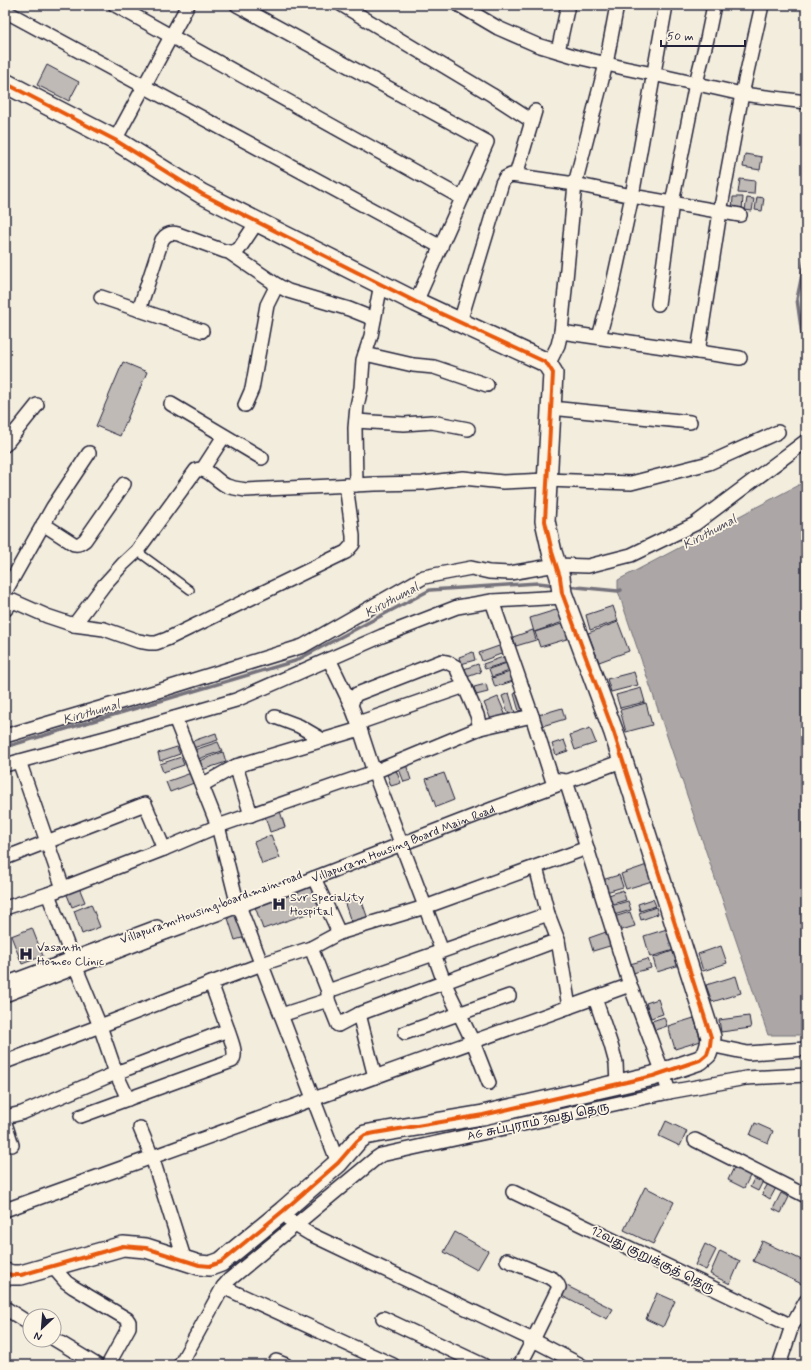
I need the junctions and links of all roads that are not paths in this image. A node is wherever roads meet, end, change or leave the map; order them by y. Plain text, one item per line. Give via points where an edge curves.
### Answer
1 (115, 5) edge
2 (188, 5) edge
3 (237, 5) edge
4 (342, 5) edge
5 (459, 5) edge
6 (568, 5) edge
7 (617, 5) edge
8 (666, 5) edge
9 (714, 5) edge
10 (762, 5) edge
11 (5, 11) edge
12 (171, 36) junction
13 (558, 51) junction
14 (606, 64) junction
15 (653, 74) junction
16 (5, 83) edge
17 (696, 83) junction
18 (144, 86) junction
19 (742, 94) junction
20 (806, 102) edge
21 (115, 140) junction
22 (516, 175) junction
23 (575, 184) junction
24 (632, 196) junction
25 (462, 198) junction
26 (672, 203) junction
27 (720, 212) junction
28 (740, 216) dead end
29 (257, 222) junction
30 (441, 247) junction
31 (230, 252) junction
32 (381, 284) junction
33 (277, 285) junction
34 (101, 297) dead end
35 (416, 302) junction
36 (658, 304) dead end
37 (139, 310) junction
38 (374, 319) junction
39 (460, 322) junction
40 (202, 331) dead end
41 (561, 332) junction
42 (599, 337) junction
43 (698, 352) junction
44 (365, 354) junction
45 (740, 358) dead end
46 (548, 365) junction
47 (487, 385) dead end
48 (171, 404) dead end
49 (245, 405) dead end
50 (37, 406) dead end
51 (551, 408) junction
52 (356, 421) junction
53 (690, 422) dead end
54 (468, 429) dead end
55 (778, 432) dead end
56 (224, 436) junction
57 (806, 442) edge
58 (5, 445) edge
59 (89, 453) dead end
60 (262, 458) dead end
61 (202, 470) junction
62 (546, 480) junction
63 (124, 484) dead end
64 (351, 485) junction
65 (43, 524) junction
66 (137, 551) junction
67 (560, 583) junction
68 (190, 590) dead end
69 (7, 600) edge
70 (492, 601) junction
71 (74, 625) junction
72 (329, 659) junction
73 (465, 686) junction
74 (352, 705) junction
75 (532, 716) junction
76 (275, 717) dead end
77 (175, 718) junction
78 (359, 726) junction
79 (480, 728) junction
80 (5, 736) edge
81 (323, 740) junction
82 (621, 757) junction
83 (19, 761) junction
84 (5, 765) edge
85 (236, 766) junction
86 (374, 772) junction
87 (552, 779) junction
88 (566, 781) junction
89 (202, 784) junction
90 (250, 815) junction
91 (218, 826) junction
92 (400, 841) junction
93 (47, 842) junction
94 (587, 848) junction
95 (164, 849) junction
96 (5, 858) edge
97 (536, 867) junction
98 (314, 878) junction
99 (63, 888) junction
100 (48, 894) junction
101 (238, 901) junction
102 (425, 907) junction
103 (5, 908) edge
104 (548, 914) junction
105 (339, 933) junction
106 (558, 940) junction
107 (311, 948) junction
108 (438, 952) junction
109 (74, 963) junction
110 (262, 964) junction
111 (444, 982) junction
112 (211, 983) junction
113 (5, 984) edge
114 (630, 985) junction
115 (5, 995) edge
116 (328, 996) junction
117 (509, 996) dead end
118 (595, 998) junction
119 (569, 1007) junction
120 (460, 1013) junction
121 (359, 1014) junction
122 (281, 1015) junction
123 (100, 1026) junction
124 (228, 1030) junction
125 (404, 1033) dead end
126 (473, 1042) junction
127 (710, 1045) junction
128 (806, 1049) edge
129 (5, 1062) edge
130 (116, 1073) junction
131 (806, 1074) edge
132 (375, 1077) junction
133 (490, 1083) dead end
134 (666, 1083) junction
135 (617, 1084) junction
136 (128, 1099) junction
137 (314, 1099) junction
138 (542, 1112) junction
139 (81, 1116) dead end
140 (5, 1117) edge
141 (5, 1123) edge
142 (140, 1128) dead end
143 (401, 1140) junction
144 (695, 1140) dead end
145 (12, 1145) dead end
146 (152, 1157) junction
147 (338, 1163) junction
148 (513, 1192) dead end
149 (806, 1196) edge
150 (5, 1210) edge
151 (289, 1219) junction
152 (506, 1260) dead end
153 (185, 1261) junction
154 (5, 1272) edge
155 (60, 1275) junction
156 (224, 1275) junction
157 (806, 1301) edge
158 (5, 1308) edge
159 (383, 1318) dead end
160 (22, 1319) edge
161 (792, 1326) junction
162 (533, 1340) junction
163 (62, 1344) edge
164 (783, 1364) edge
165 (97, 1365) edge
166 (108, 1365) edge
167 (180, 1365) edge
168 (393, 1365) edge
169 (483, 1365) edge
170 (520, 1365) edge
171 (581, 1365) edge

1 - 12 street
2 - 12 street
3 - 25 street via 487,142
4 - 22 street via 492,95 534,116
5 - 13 street via 498,28
6 - 13 street
7 - 14 street
8 - 15 street
9 - 17 street
10 - 19 street
11 - 18 street
12 - 18 street
12 - 25 street
13 - 14 street
14 - 15 street
14 - 23 street
15 - 17 street
15 - 24 street
16 - 21 street
17 - 19 street
17 - 26 street
18 - 21 street
18 - 30 street
19 - 20 street
19 - 27 street
21 - 29 street via 202,194
22 - 23 street
22 - 39 street via 505,178 502,183
23 - 24 street
23 - 41 street
24 - 26 street
24 - 42 street
25 - 30 street
26 - 27 street
26 - 36 street
27 - 28 street
27 - 43 street
29 - 31 street via 239,249
29 - 32 street
30 - 35 street
31 - 33 street
31 - 37 street via 172,232 168,234 162,240
32 - 35 street
32 - 38 street
33 - 38 street via 288,291
33 - 49 street via 267,305 252,389
34 - 37 street
35 - 39 street
37 - 40 street
38 - 44 street
39 - 46 street
41 - 42 street
41 - 46 street
42 - 43 street
43 - 45 street
44 - 47 street via 434,367
44 - 52 street
46 - 51 street via 553,373
48 - 56 street
50 - 58 street
51 - 53 street
51 - 62 street
52 - 54 street via 404,424 432,422
52 - 64 street
55 - 62 street via 709,463 631,483
56 - 60 street
56 - 61 street
57 - 67 street via 695,524 631,554 588,566
59 - 65 street
61 - 64 street via 235,489
61 - 66 street via 196,470
62 - 64 street via 503,482 463,478 423,483
62 - 67 street via 545,522
63 - 65 street via 81,543 74,544
64 - 71 street via 353,544 346,552 167,640 156,643 138,641 104,629
65 - 69 street
66 - 68 lane
66 - 71 street via 104,585
67 - 70 street
67 - 80 street via 471,568 424,577 303,646
67 - 82 street
69 - 71 street
70 - 72 street via 457,607
70 - 75 street
72 - 74 street
72 - 77 street via 236,700
73 - 74 street via 456,667 442,661 357,694
73 - 78 street
73 - 79 street
74 - 78 street
75 - 79 street
75 - 87 street
76 - 81 street via 299,726
77 - 83 street
77 - 89 street
78 - 81 street
78 - 86 street
79 - 86 street
81 - 85 street
82 - 87 street, Villapuram Housing board main road
82 - 88 street, Villapuram Housing Board Main Road
82 - 127 street via 711,1037
83 - 84 street
83 - 93 street
85 - 89 street
85 - 90 street
86 - 90 street
86 - 92 street
87 - 88 street
87 - 92 street, Villapuram Housing board main road
88 - 92 street, Villapuram Housing Board Main Road
88 - 94 street
89 - 91 street
90 - 91 street
91 - 95 street
91 - 101 street
92 - 98 street, Villapuram Housing Board Main Road
92 - 101 street, Villapuram Housing board main road
92 - 102 street
93 - 95 street via 146,804
93 - 96 street
93 - 99 street
94 - 97 street
94 - 114 street
95 - 99 street
97 - 102 street
97 - 104 street
98 - 101 street, Villapuram Housing Board Main Road
98 - 105 street
99 - 100 street
100 - 103 street
100 - 109 street
101 - 109 street, Villapuram Housing board main road
101 - 110 street
102 - 105 street
102 - 108 street
104 - 106 street
104 - 108 street
105 - 107 street
106 - 111 street
106 - 119 street
107 - 110 street
107 - 116 street
108 - 111 street
108 - 116 street
109 - 113 street, Villapuram Housing board main road
109 - 115 street
109 - 123 street
110 - 112 street
110 - 122 street
111 - 120 street
111 - 121 street
112 - 123 street
112 - 124 street
114 - 118 street
114 - 134 street
116 - 121 street via 338,1025
116 - 122 street
117 - 120 street
118 - 119 street
118 - 135 street via 616,1063
119 - 126 street
120 - 125 street
120 - 126 street
121 - 132 street
122 - 137 street
123 - 129 street
123 - 130 street
124 - 130 street
124 - 136 street via 234,1053 232,1061
126 - 132 street
126 - 133 street
127 - 128 street via 748,1053
127 - 134 street via 707,1054
130 - 136 street
130 - 140 street via 22,1113
131 - 134 street, AG சுப்புராம் 3வது தெரு
132 - 137 street
134 - 135 street
134 - 138 street, AG சுப்புராம் 3வது தெரு
135 - 138 street
136 - 139 street
137 - 146 street
137 - 147 street
138 - 143 street
141 - 145 street
142 - 146 street
143 - 147 street via 365,1135
143 - 151 street
144 - 149 street
146 - 150 street
146 - 153 street
147 - 151 street
148 - 161 street, 12வது குறுக்குத் தெரு
151 - 156 street
151 - 162 street via 310,1234
152 - 162 street via 552,1279 559,1287
153 - 155 street via 146,1248 123,1246
153 - 156 street via 210,1266
154 - 155 street via 12,1275
155 - 166 street via 129,1322 126,1333
156 - 167 street
156 - 168 street
157 - 161 street
158 - 160 street
159 - 169 street
161 - 164 street
162 - 170 street
162 - 171 street
163 - 165 street

